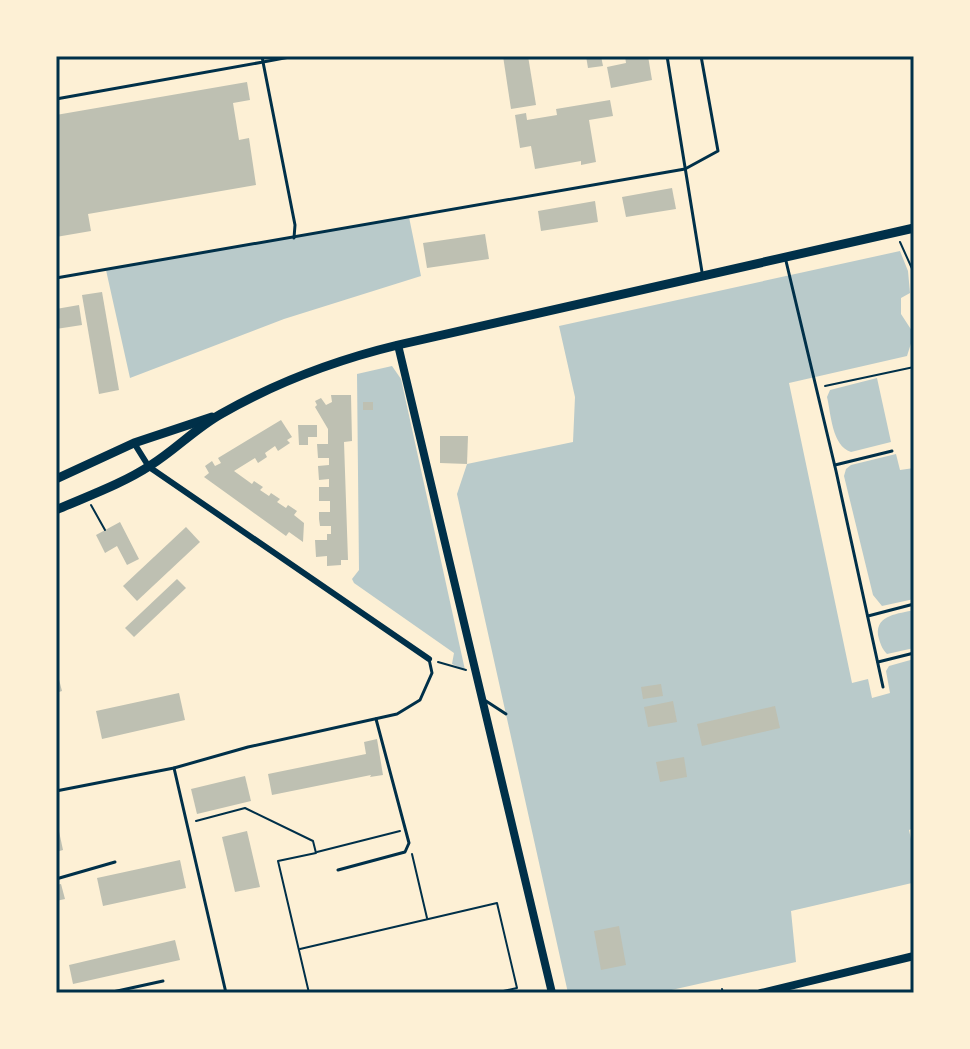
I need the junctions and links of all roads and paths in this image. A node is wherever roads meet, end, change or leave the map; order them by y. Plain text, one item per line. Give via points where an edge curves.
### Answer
1 (262, 56) edge
2 (295, 56) edge
3 (667, 56) edge
4 (701, 56) edge
5 (263, 62) junction
6 (56, 99) edge
7 (685, 169) junction
8 (914, 228) edge
9 (294, 238) junction
10 (900, 241) dead end
11 (785, 257) junction
12 (914, 273) edge
13 (703, 276) junction
14 (56, 278) edge
15 (398, 345) junction
16 (914, 367) edge
17 (816, 388) junction
18 (216, 416) junction
19 (134, 443) junction
20 (892, 451) dead end
21 (835, 465) junction
22 (149, 467) junction
23 (56, 479) edge
24 (90, 503) dead end
25 (57, 508) edge
26 (105, 530) dead end
27 (914, 604) edge
28 (868, 616) junction
29 (914, 653) edge
30 (429, 659) junction
31 (878, 662) junction
32 (477, 673) junction
33 (883, 687) dead end
34 (483, 699) junction
35 (506, 714) dead end
36 (376, 719) junction
37 (174, 768) junction
38 (56, 791) edge
39 (187, 824) junction
40 (406, 830) junction
41 (409, 843) junction
42 (316, 853) junction
43 (115, 862) dead end
44 (338, 870) dead end
45 (56, 879) edge
46 (427, 919) junction
47 (299, 949) junction
48 (914, 956) edge
49 (163, 981) dead end
50 (108, 993) edge
51 (226, 993) edge
52 (309, 993) edge
53 (494, 993) edge
54 (552, 993) edge
55 (761, 993) edge

1 - 5 lane
2 - 5 lane
3 - 7 lane
4 - 7 lane via 718,151
5 - 6 lane
5 - 9 lane
7 - 9 lane
7 - 13 lane
8 - 11 main road
9 - 14 lane
10 - 12 path
11 - 13 main road
11 - 17 lane
13 - 15 main road
15 - 18 main road via 300,374
15 - 32 street
16 - 17 path
17 - 21 lane
18 - 19 main road
18 - 22 main road
19 - 22 street
19 - 23 main road
20 - 21 lane
21 - 28 lane
22 - 25 main road
22 - 30 street
24 - 26 path
27 - 28 lane
28 - 31 lane
29 - 31 lane
30 - 32 path
30 - 36 lane via 432,673 420,700
31 - 33 lane
32 - 34 street
34 - 35 lane
34 - 54 street
36 - 37 lane
36 - 40 lane
37 - 38 lane
37 - 39 lane
39 - 42 path via 252,809 313,841
39 - 51 lane
40 - 41 lane
40 - 42 path
41 - 44 lane via 405,852
41 - 46 path
42 - 47 path via 278,861
43 - 45 lane
46 - 47 path
46 - 53 path via 497,903 517,988
47 - 52 path
48 - 55 street
49 - 50 lane

